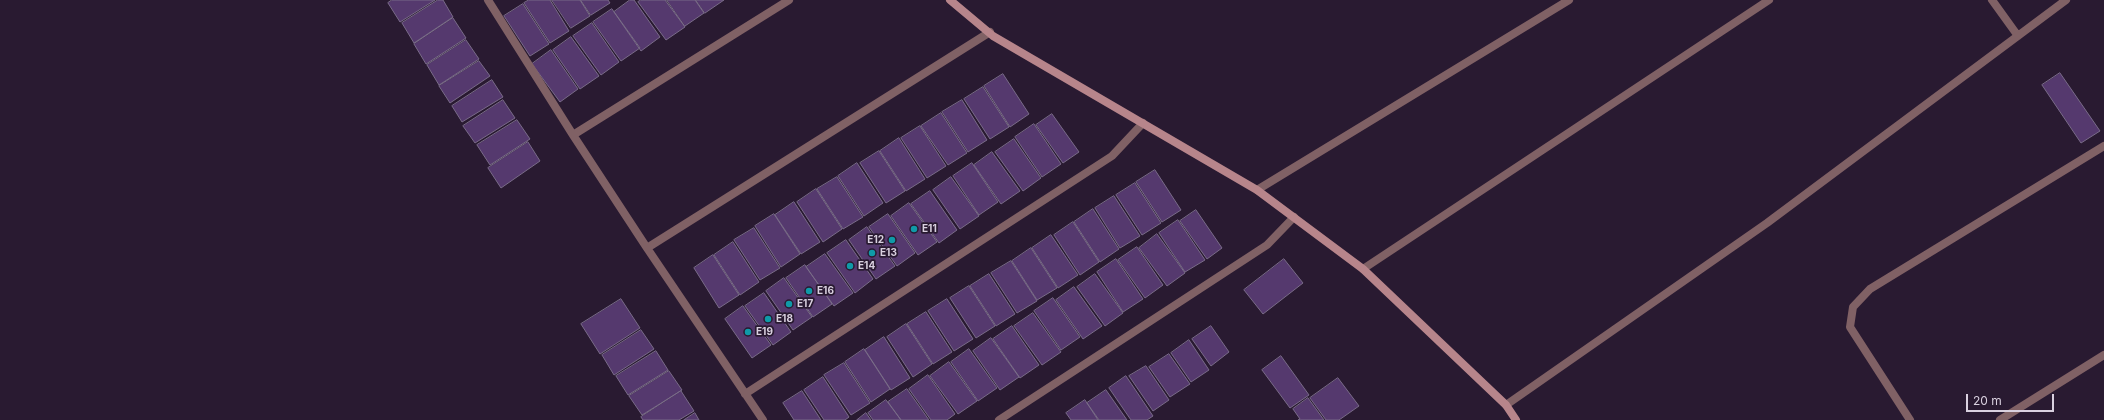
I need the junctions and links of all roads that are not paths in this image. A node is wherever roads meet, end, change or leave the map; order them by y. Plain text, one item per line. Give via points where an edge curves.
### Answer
1 (488, 0) edge
2 (789, 0) edge
3 (950, 0) edge
4 (1569, 0) edge
5 (1769, 0) edge
6 (1992, 0) edge
7 (2065, 0) edge
8 (990, 32) junction
9 (2018, 36) junction
10 (1143, 123) junction
11 (573, 135) junction
12 (2104, 146) edge
13 (1257, 190) junction
14 (1294, 217) junction
15 (647, 248) junction
16 (1363, 269) junction
17 (2104, 355) edge
18 (745, 394) junction
19 (1506, 405) junction
20 (763, 420) edge
21 (999, 420) edge
22 (1516, 420) edge
23 (1910, 420) edge
24 (2000, 420) edge

1 - 11 street
2 - 11 street
3 - 8 street
4 - 13 street
5 - 16 street
6 - 9 street
7 - 9 street
8 - 10 street
8 - 15 street
9 - 19 street via 1767,223
10 - 13 street
10 - 18 street via 1112,156
11 - 15 street
12 - 23 street via 1870,289 1853,307 1850,327
13 - 14 street
14 - 16 street
14 - 21 street via 1267,245
15 - 18 street
16 - 19 street
17 - 24 street
18 - 20 street
19 - 22 street

